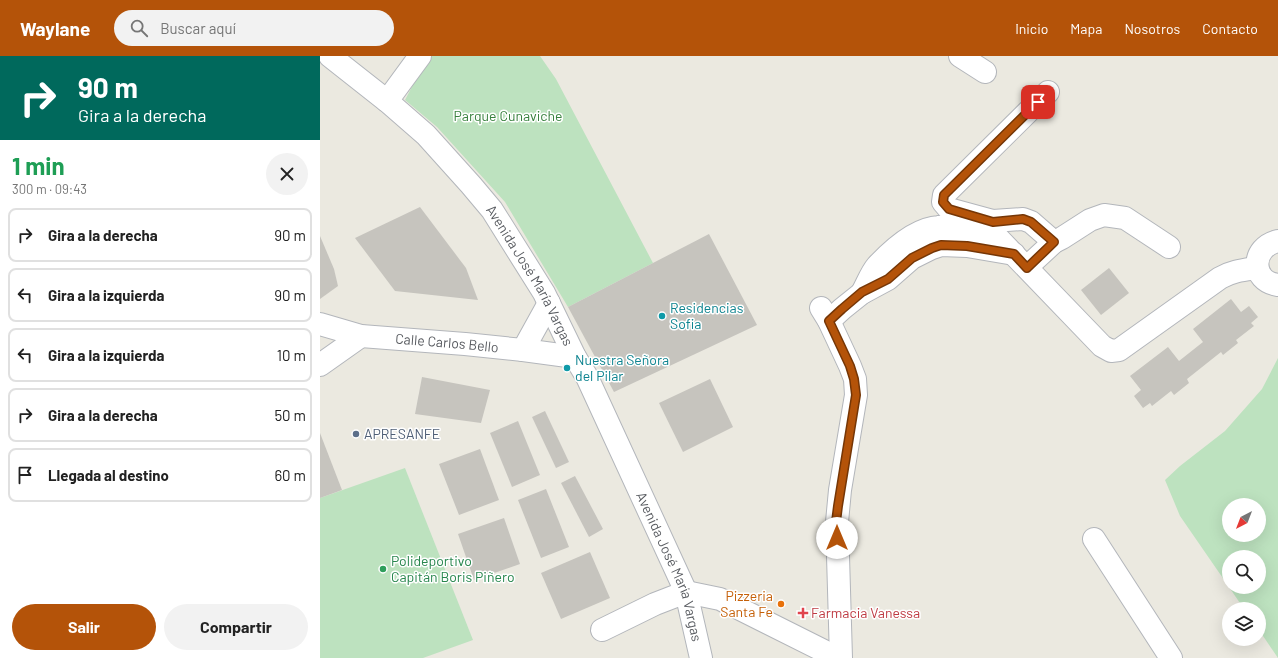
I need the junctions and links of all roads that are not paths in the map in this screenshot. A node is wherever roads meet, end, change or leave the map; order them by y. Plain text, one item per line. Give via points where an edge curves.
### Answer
1 (330, 56) edge
2 (420, 56) edge
3 (960, 56) edge
4 (985, 72) dead end
5 (1048, 92) dead end
6 (387, 101) junction
7 (1054, 242) junction
8 (1278, 242) edge
9 (1169, 247) dead end
10 (1021, 261) junction
11 (1257, 268) junction
12 (1278, 285) edge
13 (549, 303) junction
14 (320, 324) edge
15 (361, 336) junction
16 (523, 350) junction
17 (575, 357) junction
18 (320, 366) edge
19 (1094, 539) dead end
20 (686, 592) junction
21 (602, 630) dead end
22 (701, 658) edge
23 (840, 658) edge
24 (1171, 658) edge

1 - 6 street, Avenida José María Vargas
2 - 6 street
3 - 4 street
5 - 7 street via 944,195 943,202 949,209 993,222 1023,219 1031,222
6 - 13 street, Avenida José María Vargas via 426,135 492,210
7 - 9 street via 1090,220 1104,215 1125,218
7 - 10 street
8 - 11 street via 1270,243 1259,253
10 - 11 street via 1102,346 1111,351 1119,350 1228,273
10 - 23 street via 924,231 902,244 876,267 862,292 842,309 825,315 852,373 856,395 836,522
11 - 12 street via 1266,281
13 - 16 street
13 - 17 street, Avenida José María Vargas
14 - 15 street, Calle Carlos Bello
15 - 16 street, Calle Carlos Bello
15 - 18 street
16 - 17 street, Calle Carlos Bello
17 - 20 street, Avenida José María Vargas
19 - 24 street
20 - 21 street
20 - 22 street, Avenida José María Vargas
20 - 23 street via 720,599

